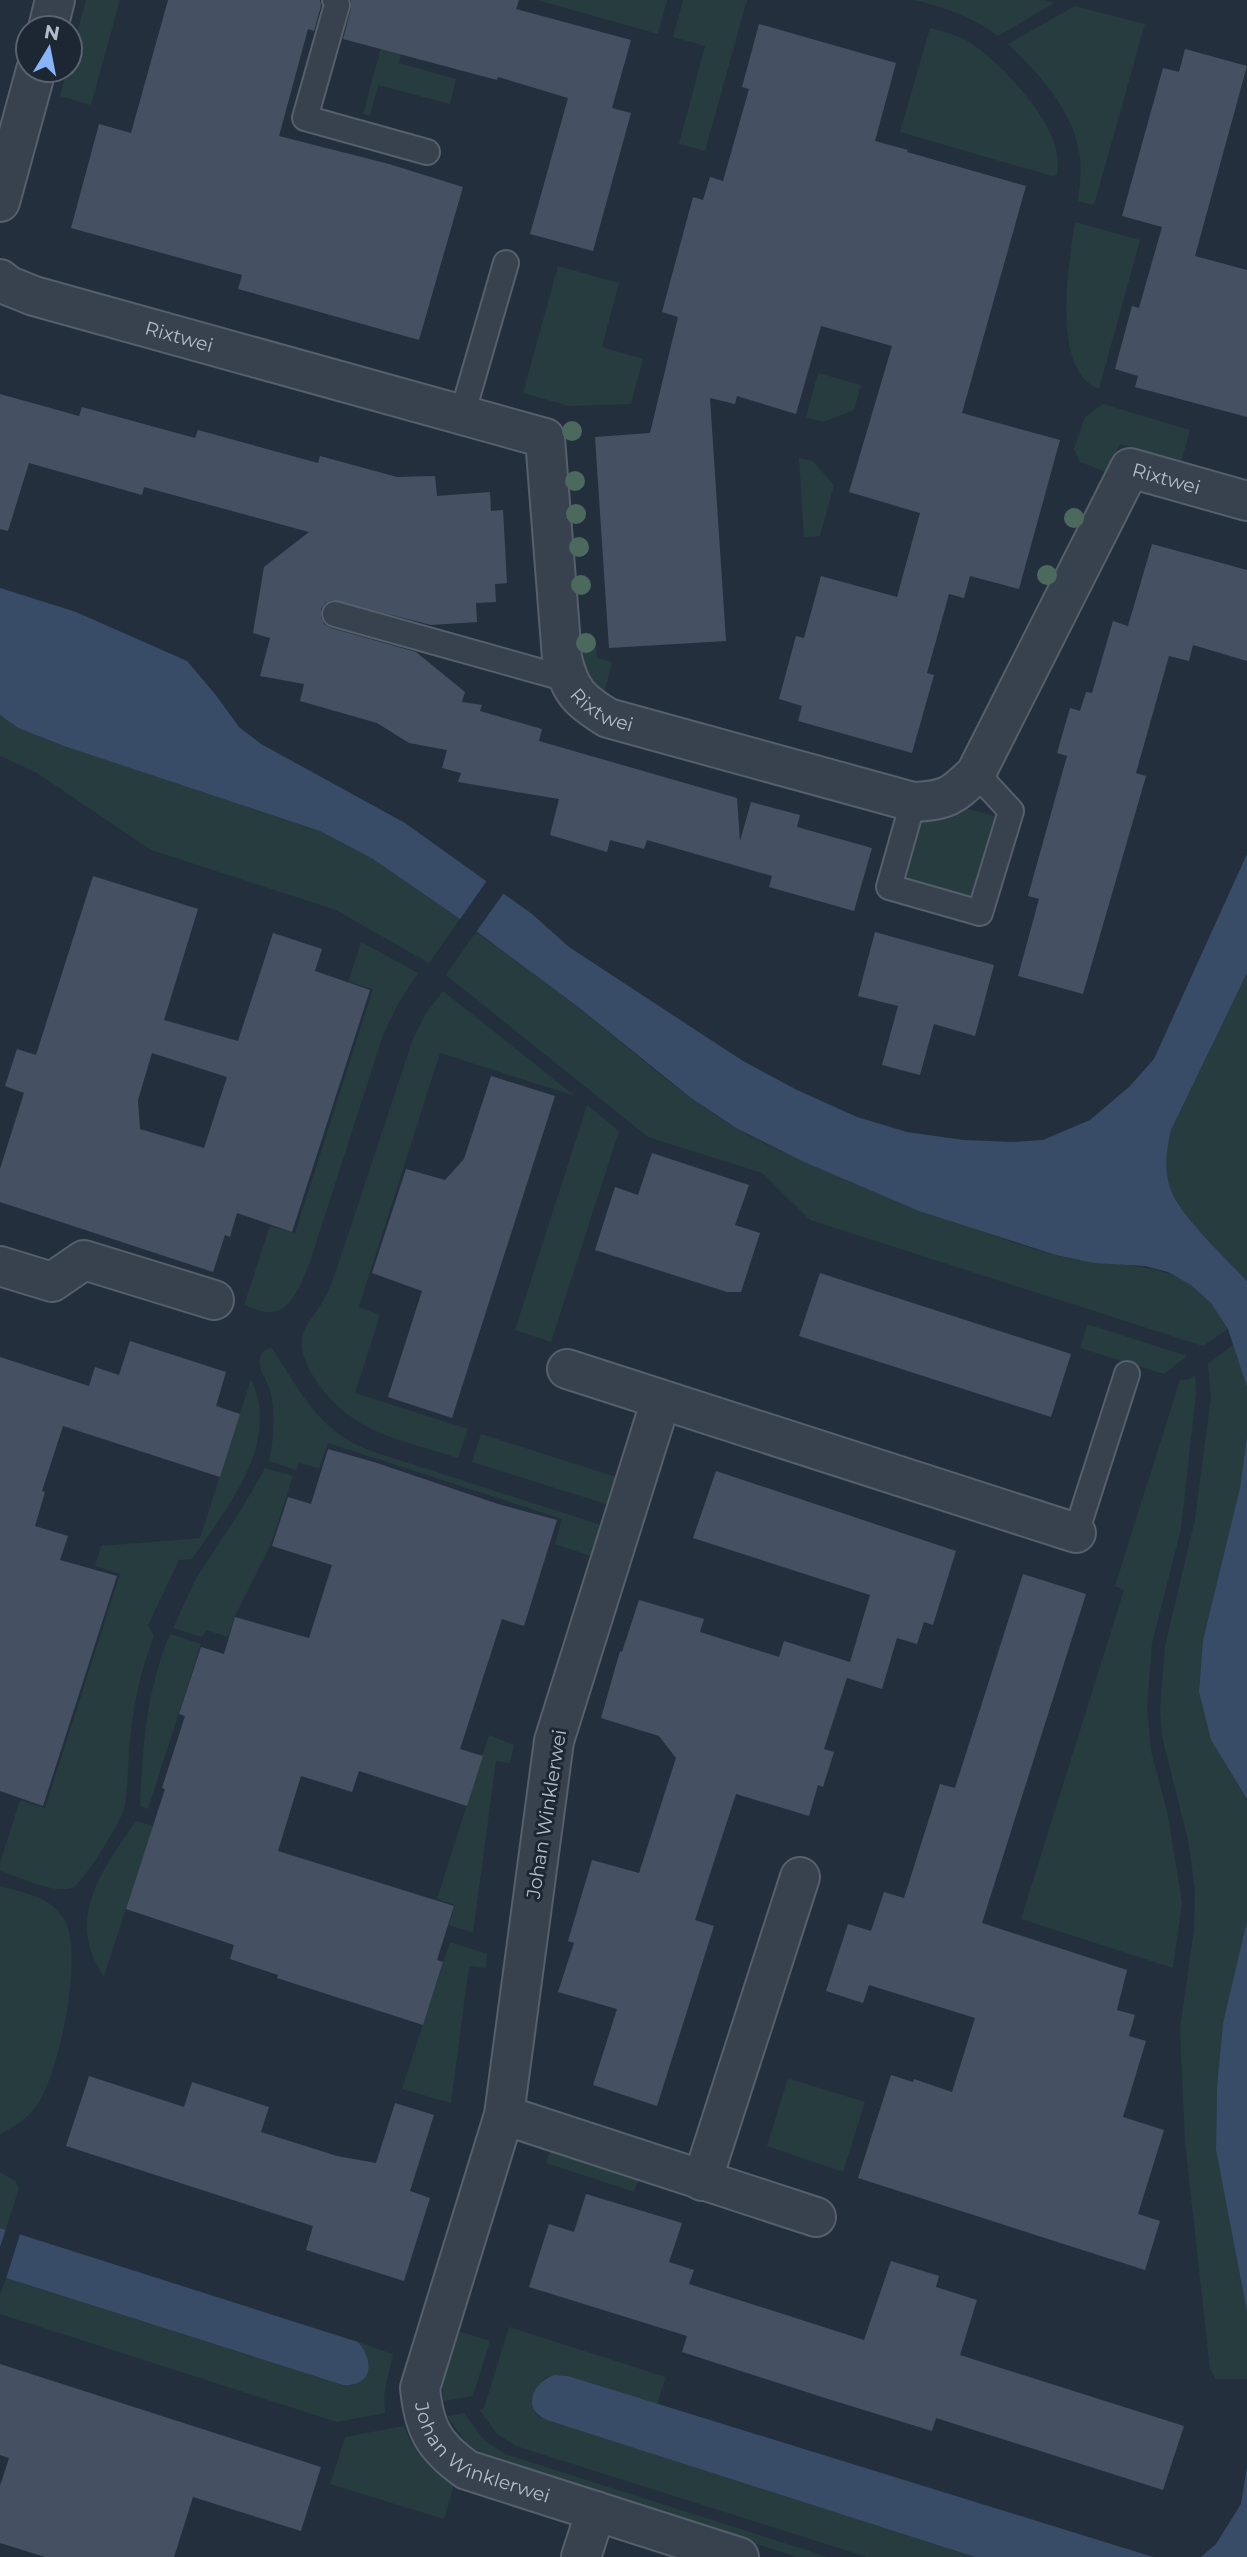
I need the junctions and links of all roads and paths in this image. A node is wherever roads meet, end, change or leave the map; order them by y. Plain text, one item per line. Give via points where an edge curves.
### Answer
1 (335, 0) edge
2 (32, 84) edge
3 (427, 152) dead end
4 (0, 202) edge
5 (506, 263) dead end
6 (0, 279) edge
7 (462, 415) junction
8 (1247, 501) edge
9 (335, 614) dead end
10 (567, 679) junction
11 (976, 773) junction
12 (913, 802) junction
13 (0, 1266) edge
14 (214, 1300) dead end
15 (567, 1369) dead end
16 (1127, 1374) dead end
17 (661, 1400) junction
18 (1076, 1533) joint
19 (800, 1877) dead end
20 (504, 2115) junction
21 (702, 2181) junction
22 (816, 2217) dead end
23 (596, 2511) junction
24 (581, 2557) edge
25 (738, 2557) edge

1 - 3 lane via 305,118
2 - 4 street
5 - 7 lane
6 - 7 street, Rixtwei via 34,296
7 - 10 street, Rixtwei via 545,438
8 - 11 street, Rixtwei via 1130,468
9 - 10 lane
10 - 12 street, Rixtwei via 583,703 608,718
11 - 12 street, Rixtwei via 937,802
11 - 12 lane via 1011,811 980,913 889,887
13 - 14 street via 52,1282 84,1260
15 - 17 street
16 - 18 lane
17 - 18 street
17 - 20 street, Johan Winklerwei via 554,1741
19 - 21 street
20 - 21 street
20 - 23 street, Johan Winklerwei via 425,2367 420,2388 423,2414 445,2454 467,2470
21 - 22 street
23 - 24 street
23 - 25 street, Johan Winklerwei

